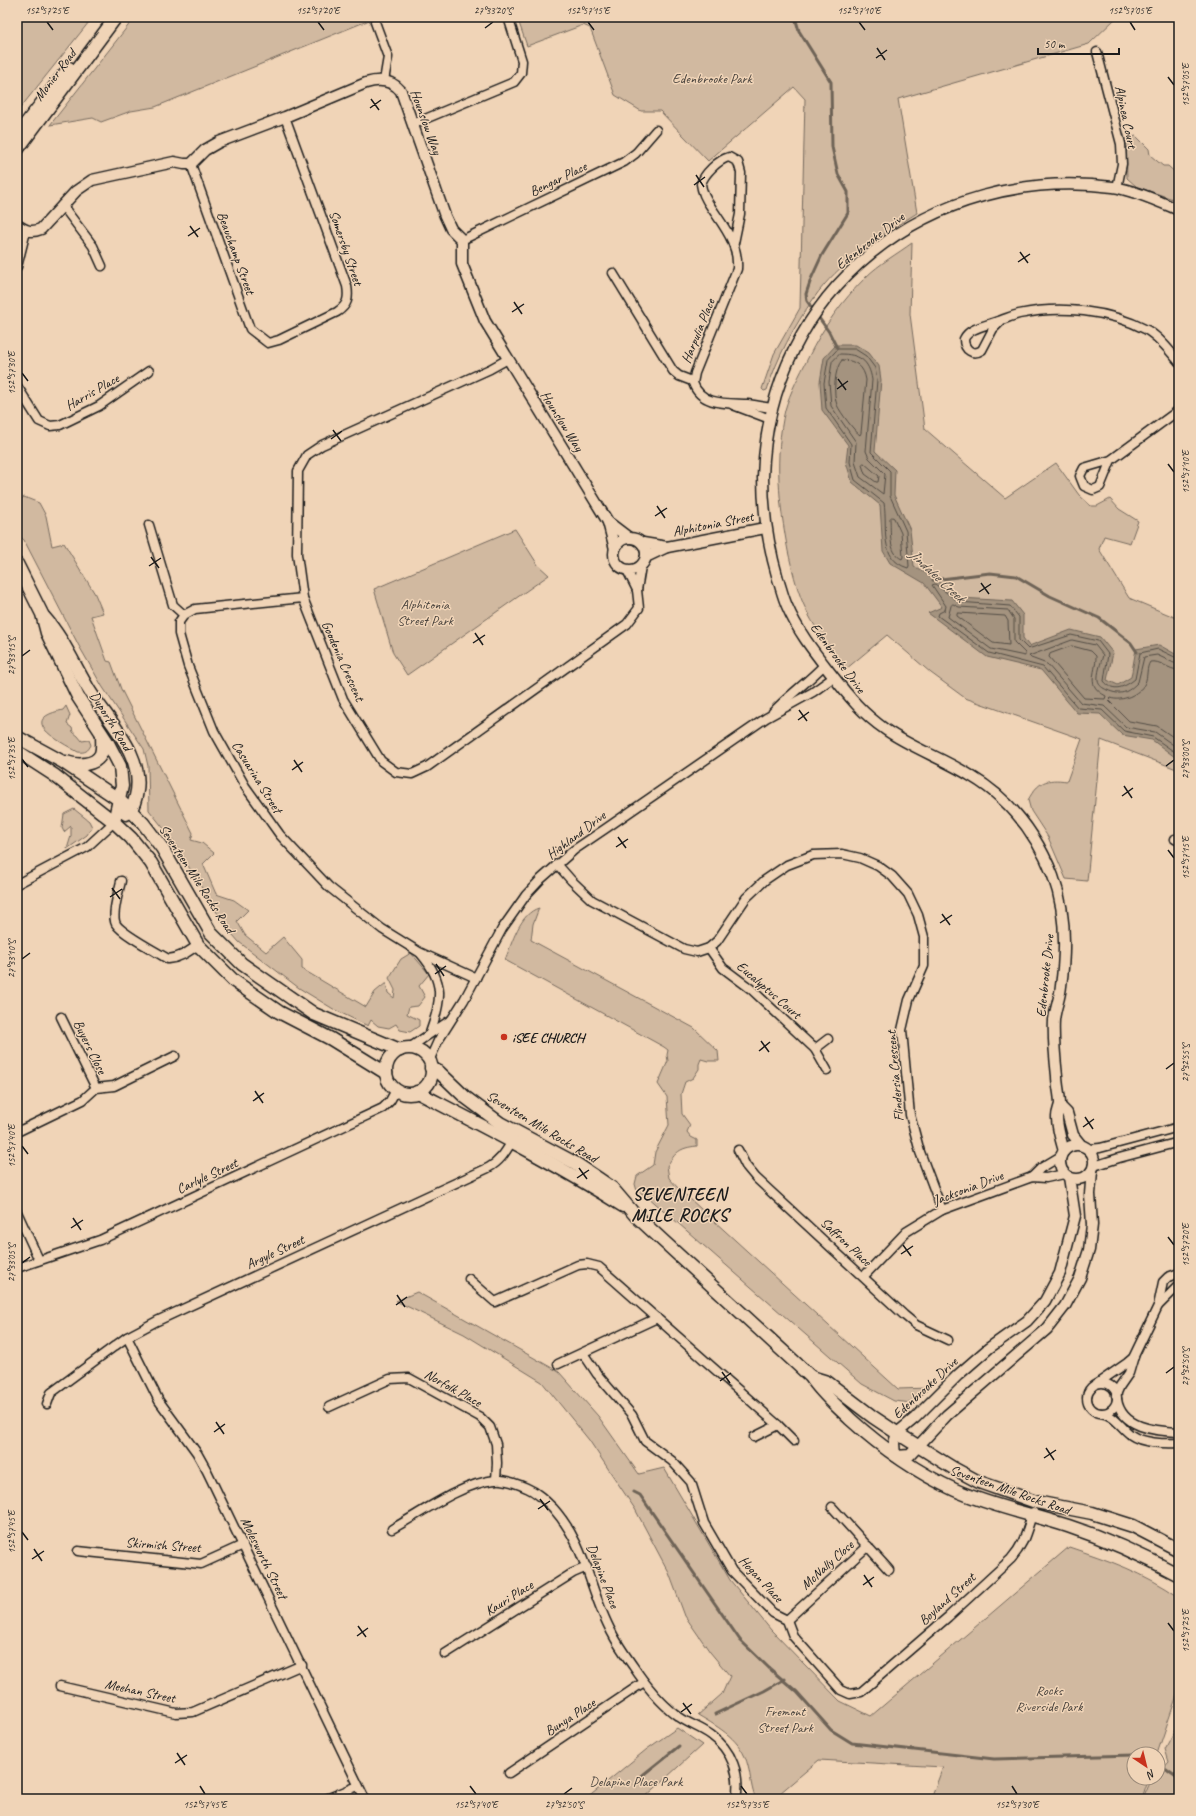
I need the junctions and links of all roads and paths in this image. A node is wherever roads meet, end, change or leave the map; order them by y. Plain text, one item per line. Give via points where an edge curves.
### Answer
1 (115, 17) edge
2 (508, 17) edge
3 (375, 22) dead end
4 (1097, 52) dead end
5 (384, 81) junction
6 (285, 117) junction
7 (413, 124) junction
8 (656, 130) dead end
9 (17, 135) edge
10 (17, 150) edge
11 (191, 164) junction
12 (1117, 188) junction
13 (62, 206) junction
14 (1179, 210) edge
15 (21, 228) edge
16 (462, 240) junction
17 (734, 242) junction
18 (17, 266) edge
19 (102, 266) dead end
20 (613, 273) dead end
21 (1002, 320) junction
22 (268, 343) joint
23 (508, 359) junction
24 (1179, 362) edge
25 (149, 372) dead end
26 (692, 382) junction
27 (17, 386) edge
28 (733, 405) junction
29 (772, 408) junction
30 (1179, 410) edge
31 (770, 419) junction
32 (1111, 460) dead end
33 (608, 522) junction
34 (149, 525) dead end
35 (765, 528) junction
36 (629, 538) junction
37 (643, 544) junction
38 (667, 547) junction
39 (615, 549) junction
40 (646, 557) junction
41 (641, 566) junction
42 (627, 570) junction
43 (19, 572) edge
44 (637, 590) junction
45 (303, 598) junction
46 (42, 614) junction
47 (184, 615) junction
48 (824, 665) junction
49 (834, 677) junction
50 (766, 718) junction
51 (102, 734) junction
52 (17, 737) edge
53 (17, 751) edge
54 (63, 762) junction
55 (118, 799) junction
56 (131, 811) junction
57 (114, 822) junction
58 (557, 864) junction
59 (121, 881) dead end
60 (17, 884) edge
61 (198, 945) junction
62 (709, 948) junction
63 (419, 952) junction
64 (476, 978) junction
65 (61, 1017) dead end
66 (450, 1020) junction
67 (430, 1033) junction
68 (828, 1039) dead end
69 (404, 1049) junction
70 (815, 1049) junction
71 (175, 1056) dead end
72 (430, 1064) junction
73 (827, 1070) dead end
74 (386, 1072) junction
75 (96, 1088) junction
76 (396, 1090) junction
77 (417, 1092) junction
78 (1060, 1106) junction
79 (1179, 1127) edge
80 (17, 1132) edge
81 (514, 1137) junction
82 (1179, 1142) edge
83 (1085, 1147) junction
84 (738, 1150) dead end
85 (1062, 1154) junction
86 (1093, 1168) junction
87 (1067, 1176) junction
88 (1032, 1177) junction
89 (942, 1210) junction
90 (17, 1212) edge
91 (39, 1260) junction
92 (17, 1268) edge
93 (1179, 1273) edge
94 (864, 1276) junction
95 (469, 1279) dead end
96 (1179, 1285) edge
97 (1158, 1306) junction
98 (657, 1318) junction
99 (127, 1337) junction
100 (948, 1340) dead end
101 (583, 1353) junction
102 (1134, 1356) junction
103 (558, 1364) dead end
104 (811, 1377) junction
105 (1096, 1384) junction
106 (1116, 1396) junction
107 (47, 1404) dead end
108 (329, 1407) dead end
109 (1100, 1412) junction
110 (778, 1425) junction
111 (1179, 1432) edge
112 (897, 1433) junction
113 (754, 1437) dead end
114 (794, 1441) dead end
115 (1179, 1443) edge
116 (919, 1446) junction
117 (895, 1456) junction
118 (496, 1480) junction
119 (1036, 1502) junction
120 (832, 1507) dead end
121 (1032, 1515) junction
122 (392, 1529) dead end
123 (243, 1545) junction
124 (868, 1546) junction
125 (1179, 1550) edge
126 (78, 1551) dead end
127 (587, 1567) junction
128 (889, 1570) dead end
129 (1179, 1576) edge
130 (787, 1620) junction
131 (446, 1654) dead end
132 (302, 1665) junction
133 (644, 1682) junction
134 (60, 1686) dead end
135 (850, 1694) joint
136 (509, 1773) dead end
137 (358, 1786) junction
138 (326, 1799) edge
139 (365, 1799) edge
140 (736, 1799) edge

1 - 9 main road, Monier Road via 71,65
1 - 10 main road, Monier Road
2 - 7 street via 522,61 520,73 514,82
3 - 5 street via 388,57
4 - 12 street, Alpinea Court via 1121,144 1122,164
5 - 6 street via 366,83
5 - 7 street, Hounslow Way via 397,86 401,91
6 - 11 street via 219,142 205,150
6 - 22 street, Somersby Street via 347,286 349,298 344,308 337,312
7 - 16 street, Hounslow Way via 445,216 451,229
8 - 16 street, Bengar Place via 636,153 624,162
11 - 13 street via 174,162 92,180 76,191
11 - 22 street, Beauchamp Street via 250,329
12 - 14 street, Edenbrooke Drive
12 - 29 street, Edenbrooke Drive via 1029,187 980,196 917,222 855,266 834,288 810,320 792,351
13 - 15 street via 41,229 34,232
13 - 19 street via 94,246
15 - 18 street
16 - 23 street, Hounslow Way via 462,264 476,302 484,321
17 - 17 street, Harpulia Place via 704,196 701,184 706,174 729,157 738,162 741,173 740,216
17 - 26 street, Harpulia Place via 737,257 736,274
20 - 26 street via 673,371
21 - 21 street via 993,329 982,350 968,350 964,341 968,333
21 - 24 street via 1019,314 1072,310 1100,314 1147,331 1166,346
23 - 33 street, Hounslow Way
23 - 45 street, Goodenia Crescent via 322,445 307,455 298,471 297,497 297,554
25 - 27 street, Harris Place via 99,406 60,425 50,426 39,421
26 - 28 street, Harpulia Place via 703,398
28 - 29 street, Harpulia Place via 749,404
28 - 31 street, Harpulia Place
29 - 31 street, Edenbrooke Drive
30 - 32 street
31 - 35 street, Edenbrooke Drive via 764,459
33 - 36 street, Hounslow Way
33 - 39 street, Hounslow Way
34 - 47 street via 173,605
35 - 38 street, Alphitonia Street
35 - 48 street, Edenbrooke Drive via 786,603 808,644
36 - 37 street
36 - 39 street via 620,542
37 - 38 street, Alphitonia Street
37 - 40 street
38 - 40 street, Alphitonia Street
39 - 42 street via 616,562
40 - 41 street
41 - 42 street
41 - 44 street, Goodenia Crescent
42 - 44 street, Goodenia Crescent
43 - 46 main road, Duporth Road
44 - 45 street, Goodenia Crescent via 639,608 627,624 427,767 412,774 396,772 381,761 343,699
45 - 47 street via 195,609
46 - 51 main road, Duporth Road via 47,633 78,697
46 - 56 main road, Duporth Road via 56,630 89,690 134,762 138,789
47 - 63 street, Casuarina Street via 179,622 179,634 188,666 214,732 245,786 280,835 329,887 382,930
48 - 49 street, Edenbrooke Drive
48 - 50 street, Highland Drive
49 - 50 street, Highland Drive via 813,692
49 - 78 street, Edenbrooke Drive via 854,704 886,730 993,790 1021,818 1040,847 1054,879 1062,911 1065,942 1061,986 1054,1020
50 - 58 street, Highland Drive
51 - 54 main road via 101,754 95,760 81,764
51 - 55 main road, Duporth Road via 120,766 122,786
52 - 54 main road, Seventeen Mile Rocks Road
53 - 57 main road via 54,775
54 - 55 main road, Seventeen Mile Rocks Road
55 - 56 main road, Seventeen Mile Rocks Road
55 - 57 main road, Duporth Road
56 - 57 main road
56 - 69 main road, Seventeen Mile Rocks Road via 162,848 211,933 232,955 314,1014
57 - 60 street via 87,847
57 - 61 main road via 151,863
58 - 62 street via 592,900 684,949 697,952
58 - 64 street, Highland Drive via 526,895 502,929
59 - 61 street via 115,913 116,923 122,931 168,959 184,955
61 - 74 main road via 234,981 267,1004
62 - 70 street, Eucalyptus Court via 724,968 751,989
62 - 89 street, Flindersia Crescent via 746,898 765,880 787,865 813,855 842,854 878,866 892,876 908,894 918,915 924,937 924,966 909,1000 902,1030 910,1115 920,1152
63 - 64 street, Casuarina Street
63 - 67 street via 431,965 437,978 440,995
64 - 66 street, Highland Drive
65 - 75 street, Buyers Close
66 - 67 street, Highland Drive
66 - 72 street, Highland Drive
67 - 69 street, Highland Drive
68 - 70 street
69 - 72 main road via 421,1052
69 - 74 main road via 389,1059
70 - 73 street, Eucalyptus Court
71 - 75 street via 114,1086
72 - 77 main road via 431,1075 428,1082
72 - 81 main road, Seventeen Mile Rocks Road
74 - 76 main road via 388,1080
75 - 80 street via 83,1100
76 - 77 main road via 404,1093
76 - 91 street, Carlyle Street via 383,1108 100,1240
77 - 81 main road, Seventeen Mile Rocks Road
78 - 83 street, Edenbrooke Drive via 1067,1113 1073,1135
78 - 85 street, Edenbrooke Drive via 1056,1115
79 - 83 street via 1100,1148
81 - 99 street, Argyle Street via 504,1156 488,1168
81 - 104 main road, Seventeen Mile Rocks Road via 635,1214
82 - 86 street via 1119,1158
83 - 85 street via 1072,1145
83 - 86 street via 1094,1157
84 - 94 street, Saffron Place via 756,1178
85 - 87 street via 1061,1168
85 - 88 street, Jacksonia Drive
86 - 87 street via 1085,1178
86 - 116 street via 1089,1250 1080,1278 1065,1306 1047,1329 947,1414
87 - 88 street, Jacksonia Drive
87 - 112 street, Edenbrooke Drive via 1075,1216 1060,1273 1044,1301 1027,1321 989,1348
88 - 89 street, Jacksonia Drive
89 - 94 street, Jacksonia Drive via 906,1232
90 - 91 street
91 - 92 street, Carlyle Street
93 - 97 street via 1171,1275 1163,1282
94 - 100 street, Saffron Place via 916,1325
95 - 98 street via 495,1302 578,1265 587,1264 599,1267
96 - 97 street
97 - 102 street
98 - 101 street
98 - 110 street
99 - 107 street, Argyle Street via 51,1393
99 - 123 street, Molesworth Street via 159,1402 197,1453
101 - 103 street
101 - 130 street, Hogan Place via 597,1374 632,1415 645,1440 672,1461 691,1482 704,1523 732,1571 773,1613
102 - 105 street
102 - 106 street via 1129,1373
104 - 112 main road, Seventeen Mile Rocks Road via 827,1382
104 - 117 main road, Seventeen Mile Rocks Road via 819,1390 864,1432
105 - 106 street via 1108,1384 1114,1389
105 - 109 street via 1089,1390 1087,1402 1092,1409
106 - 109 street via 1111,1409
106 - 111 street via 1120,1410 1136,1424 1158,1431
108 - 118 street, Norfolk Place via 390,1378 409,1378 480,1417 490,1426 496,1444
109 - 115 street via 1111,1416 1136,1438
110 - 113 street
110 - 114 street
112 - 116 main road, Seventeen Mile Rocks Road
112 - 117 street, Edenbrooke Drive via 894,1443
116 - 117 street via 910,1455
116 - 119 main road, Seventeen Mile Rocks Road via 979,1482
117 - 121 main road, Seventeen Mile Rocks Road via 925,1475 957,1490
118 - 122 street, Delapine Place via 463,1488
118 - 127 street, Delapine Place via 528,1488 544,1498 559,1515
119 - 121 street, Boyland Street
119 - 125 main road, Seventeen Mile Rocks Road via 1092,1513 1133,1526
120 - 124 street, McNally Close
121 - 129 main road, Seventeen Mile Rocks Road via 1110,1542
121 - 135 street, Boyland Street via 1024,1541 1011,1559 861,1692
123 - 126 street, Skirmish Street via 201,1564
123 - 132 street, Molesworth Street
124 - 128 street, McNally Close
124 - 130 street, McNally Close
127 - 131 street, Kauri Place via 572,1573
127 - 133 street, Delapine Place via 612,1634
130 - 135 street, Hogan Place via 794,1636 841,1690
132 - 134 street, Meehan Street via 193,1712 176,1713
132 - 137 street, Molesworth Street
133 - 136 street, Bunya Place
133 - 140 street, Delapine Place via 676,1716 712,1735 724,1747 737,1772 739,1787
137 - 138 street
137 - 139 street, Molesworth Street

